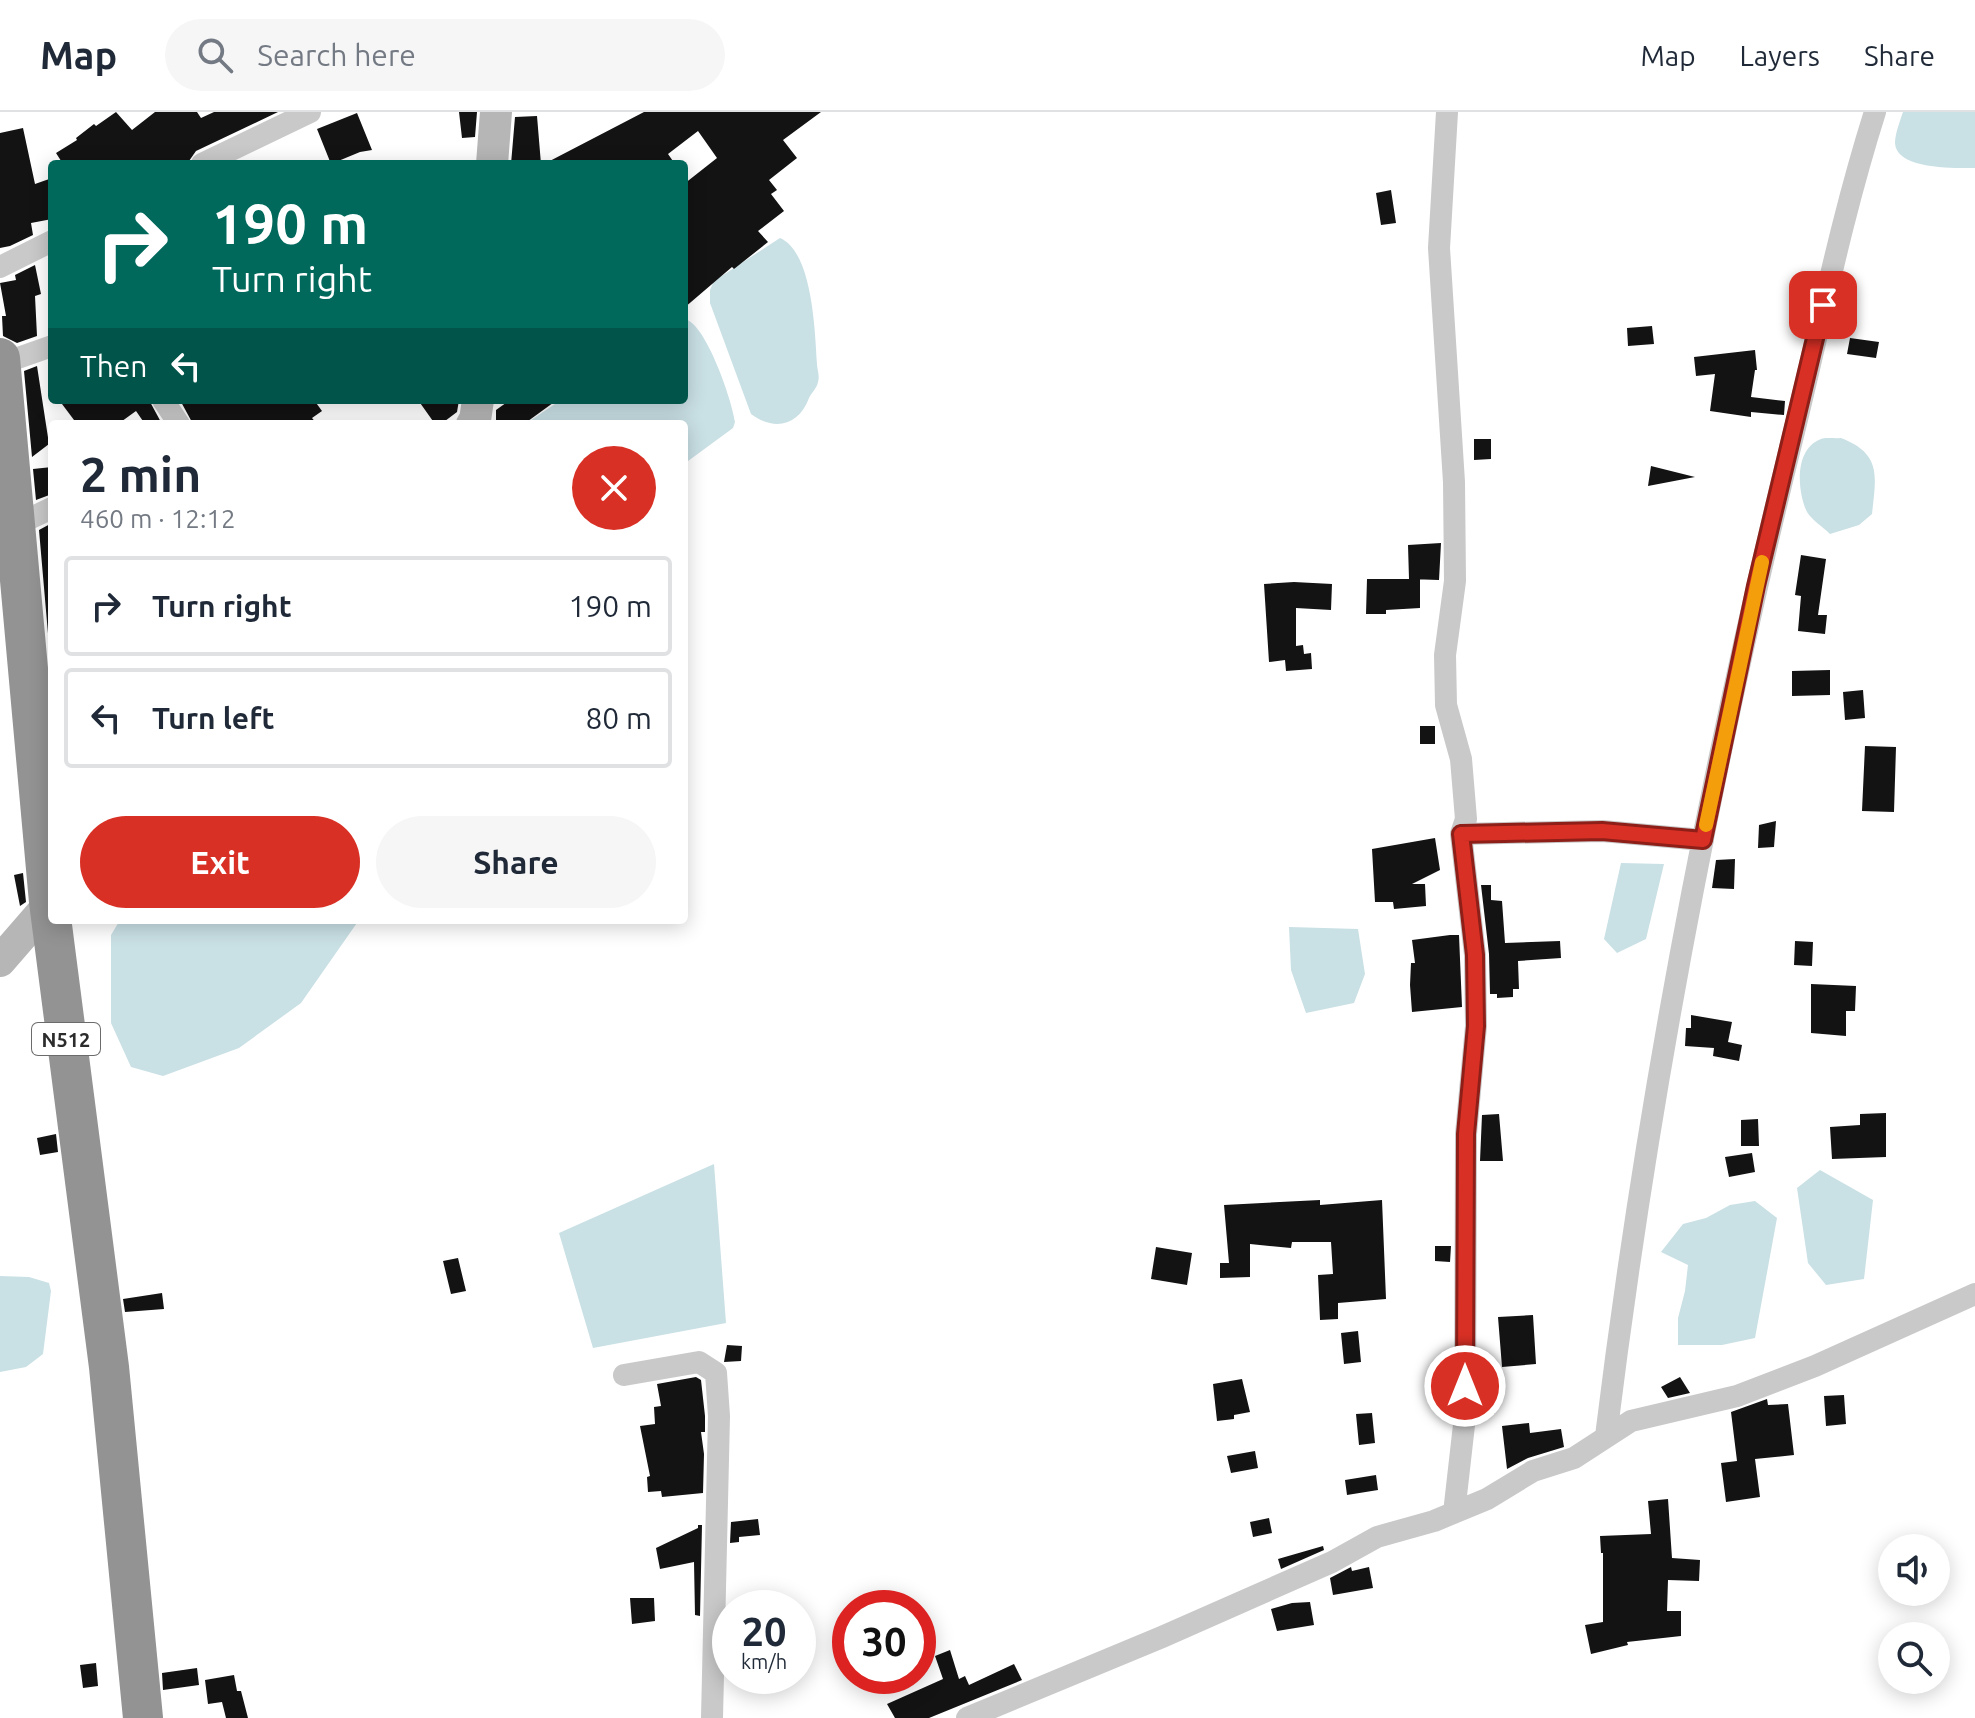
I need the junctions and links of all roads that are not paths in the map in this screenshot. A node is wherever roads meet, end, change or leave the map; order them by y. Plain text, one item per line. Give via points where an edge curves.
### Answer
1 (310, 112) edge
2 (496, 112) edge
3 (1447, 112) edge
4 (1875, 112) edge
5 (210, 160) edge
6 (492, 160) edge
7 (48, 243) edge
8 (0, 267) edge
9 (48, 347) edge
10 (0, 361) edge
11 (48, 510) edge
12 (16, 525) junction
13 (14, 644) edge
14 (1461, 834) junction
15 (1703, 840) junction
16 (48, 888) edge
17 (48, 904) edge
18 (53, 924) edge
19 (0, 961) edge
20 (1975, 1294) edge
21 (624, 1375) dead end
22 (1606, 1436) junction
23 (1454, 1513) junction
24 (143, 1718) edge
25 (712, 1718) edge
26 (967, 1718) edge

1 - 5 street
2 - 6 street
3 - 14 street via 1439,248 1455,581 1445,655 1446,705 1461,759 1466,819
4 - 15 street via 1851,187 1756,586
7 - 8 street
9 - 10 street
10 - 12 highway, N512
11 - 12 street
12 - 13 highway, N512
13 - 16 highway, N512
14 - 15 street via 1602,831
14 - 23 street via 1475,955 1476,1026 1466,1134 1465,1416
15 - 22 street via 1645,1155
17 - 19 street
18 - 24 highway, N512 via 109,1367
20 - 22 street via 1815,1366 1737,1396 1631,1421
21 - 25 street via 699,1362 716,1373
22 - 23 street via 1574,1458 1533,1471
23 - 26 street via 1377,1537 1332,1562

